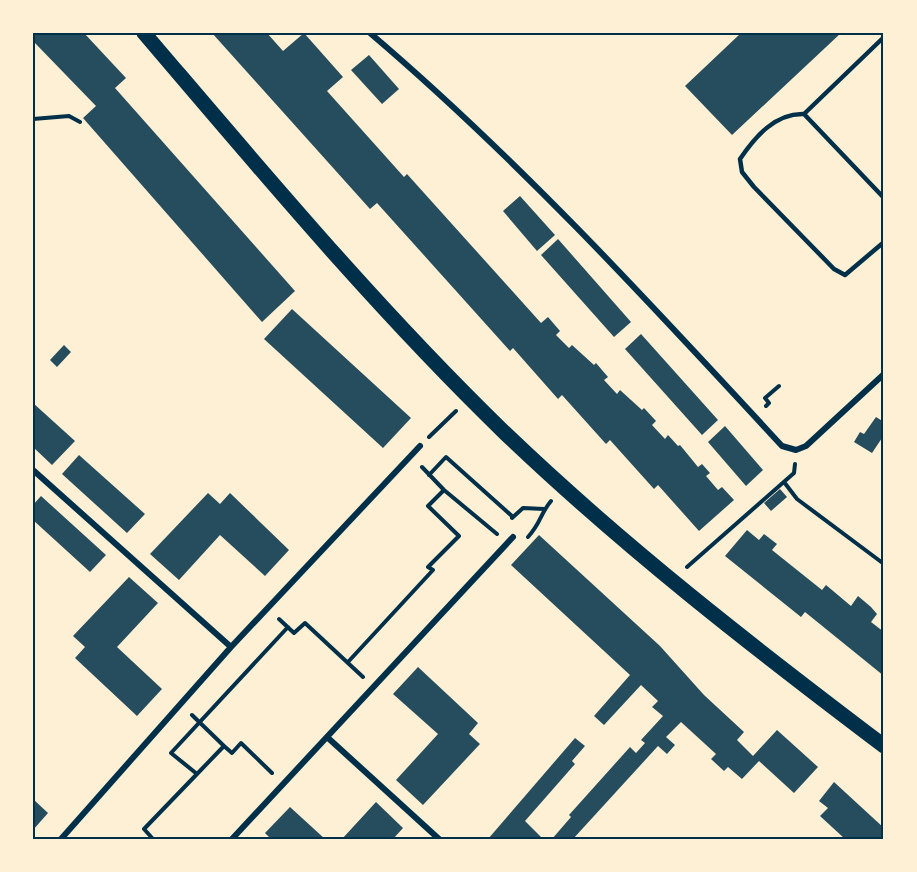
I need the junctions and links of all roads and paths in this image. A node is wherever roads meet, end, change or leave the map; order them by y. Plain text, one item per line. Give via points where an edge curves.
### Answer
1 (144, 33) edge
2 (370, 33) edge
3 (884, 37) edge
4 (804, 114) junction
5 (33, 119) edge
6 (80, 122) dead end
7 (884, 198) edge
8 (884, 242) edge
9 (884, 374) edge
10 (469, 398) junction
11 (420, 446) joint
12 (407, 461) junction
13 (33, 470) edge
14 (429, 475) junction
15 (563, 487) junction
16 (444, 490) junction
17 (544, 509) junction
18 (513, 517) junction
19 (498, 535) junction
20 (513, 537) junction
21 (884, 564) edge
22 (670, 581) junction
23 (267, 609) junction
24 (288, 627) junction
25 (231, 647) junction
26 (348, 662) junction
27 (374, 686) junction
28 (181, 705) junction
29 (199, 722) junction
30 (327, 737) junction
31 (224, 746) junction
32 (884, 746) edge
33 (197, 774) junction
34 (283, 784) junction
35 (61, 839) edge
36 (153, 839) edge
37 (232, 839) edge
38 (439, 839) edge

1 - 10 main road via 304,221
2 - 9 street via 426,81 598,247 782,446 796,450 806,446
3 - 4 lane
4 - 7 lane
4 - 8 lane via 788,114 755,138 740,159 742,172 834,269 845,274
5 - 6 path via 69,116
10 - 11 path
10 - 15 main road
11 - 12 street
12 - 14 path via 418,464
12 - 23 street
13 - 25 street
14 - 16 path
14 - 18 path via 446,457
15 - 17 path
15 - 22 main road
16 - 19 path
16 - 26 path via 428,506 459,537 428,567 433,570
17 - 18 path via 523,508
17 - 20 path via 539,525 524,541
18 - 19 path
19 - 20 path
20 - 27 street
21 - 22 path via 797,499 784,482
22 - 32 main road
23 - 24 path
23 - 25 street
24 - 26 path via 294,633 305,623
24 - 29 path
25 - 28 street
26 - 27 path
27 - 30 street
28 - 29 path
28 - 35 street
29 - 31 path
29 - 33 path via 171,753
30 - 34 street
30 - 38 street
31 - 33 path
31 - 34 path via 232,753 241,743
33 - 36 path via 144,830
34 - 37 street

